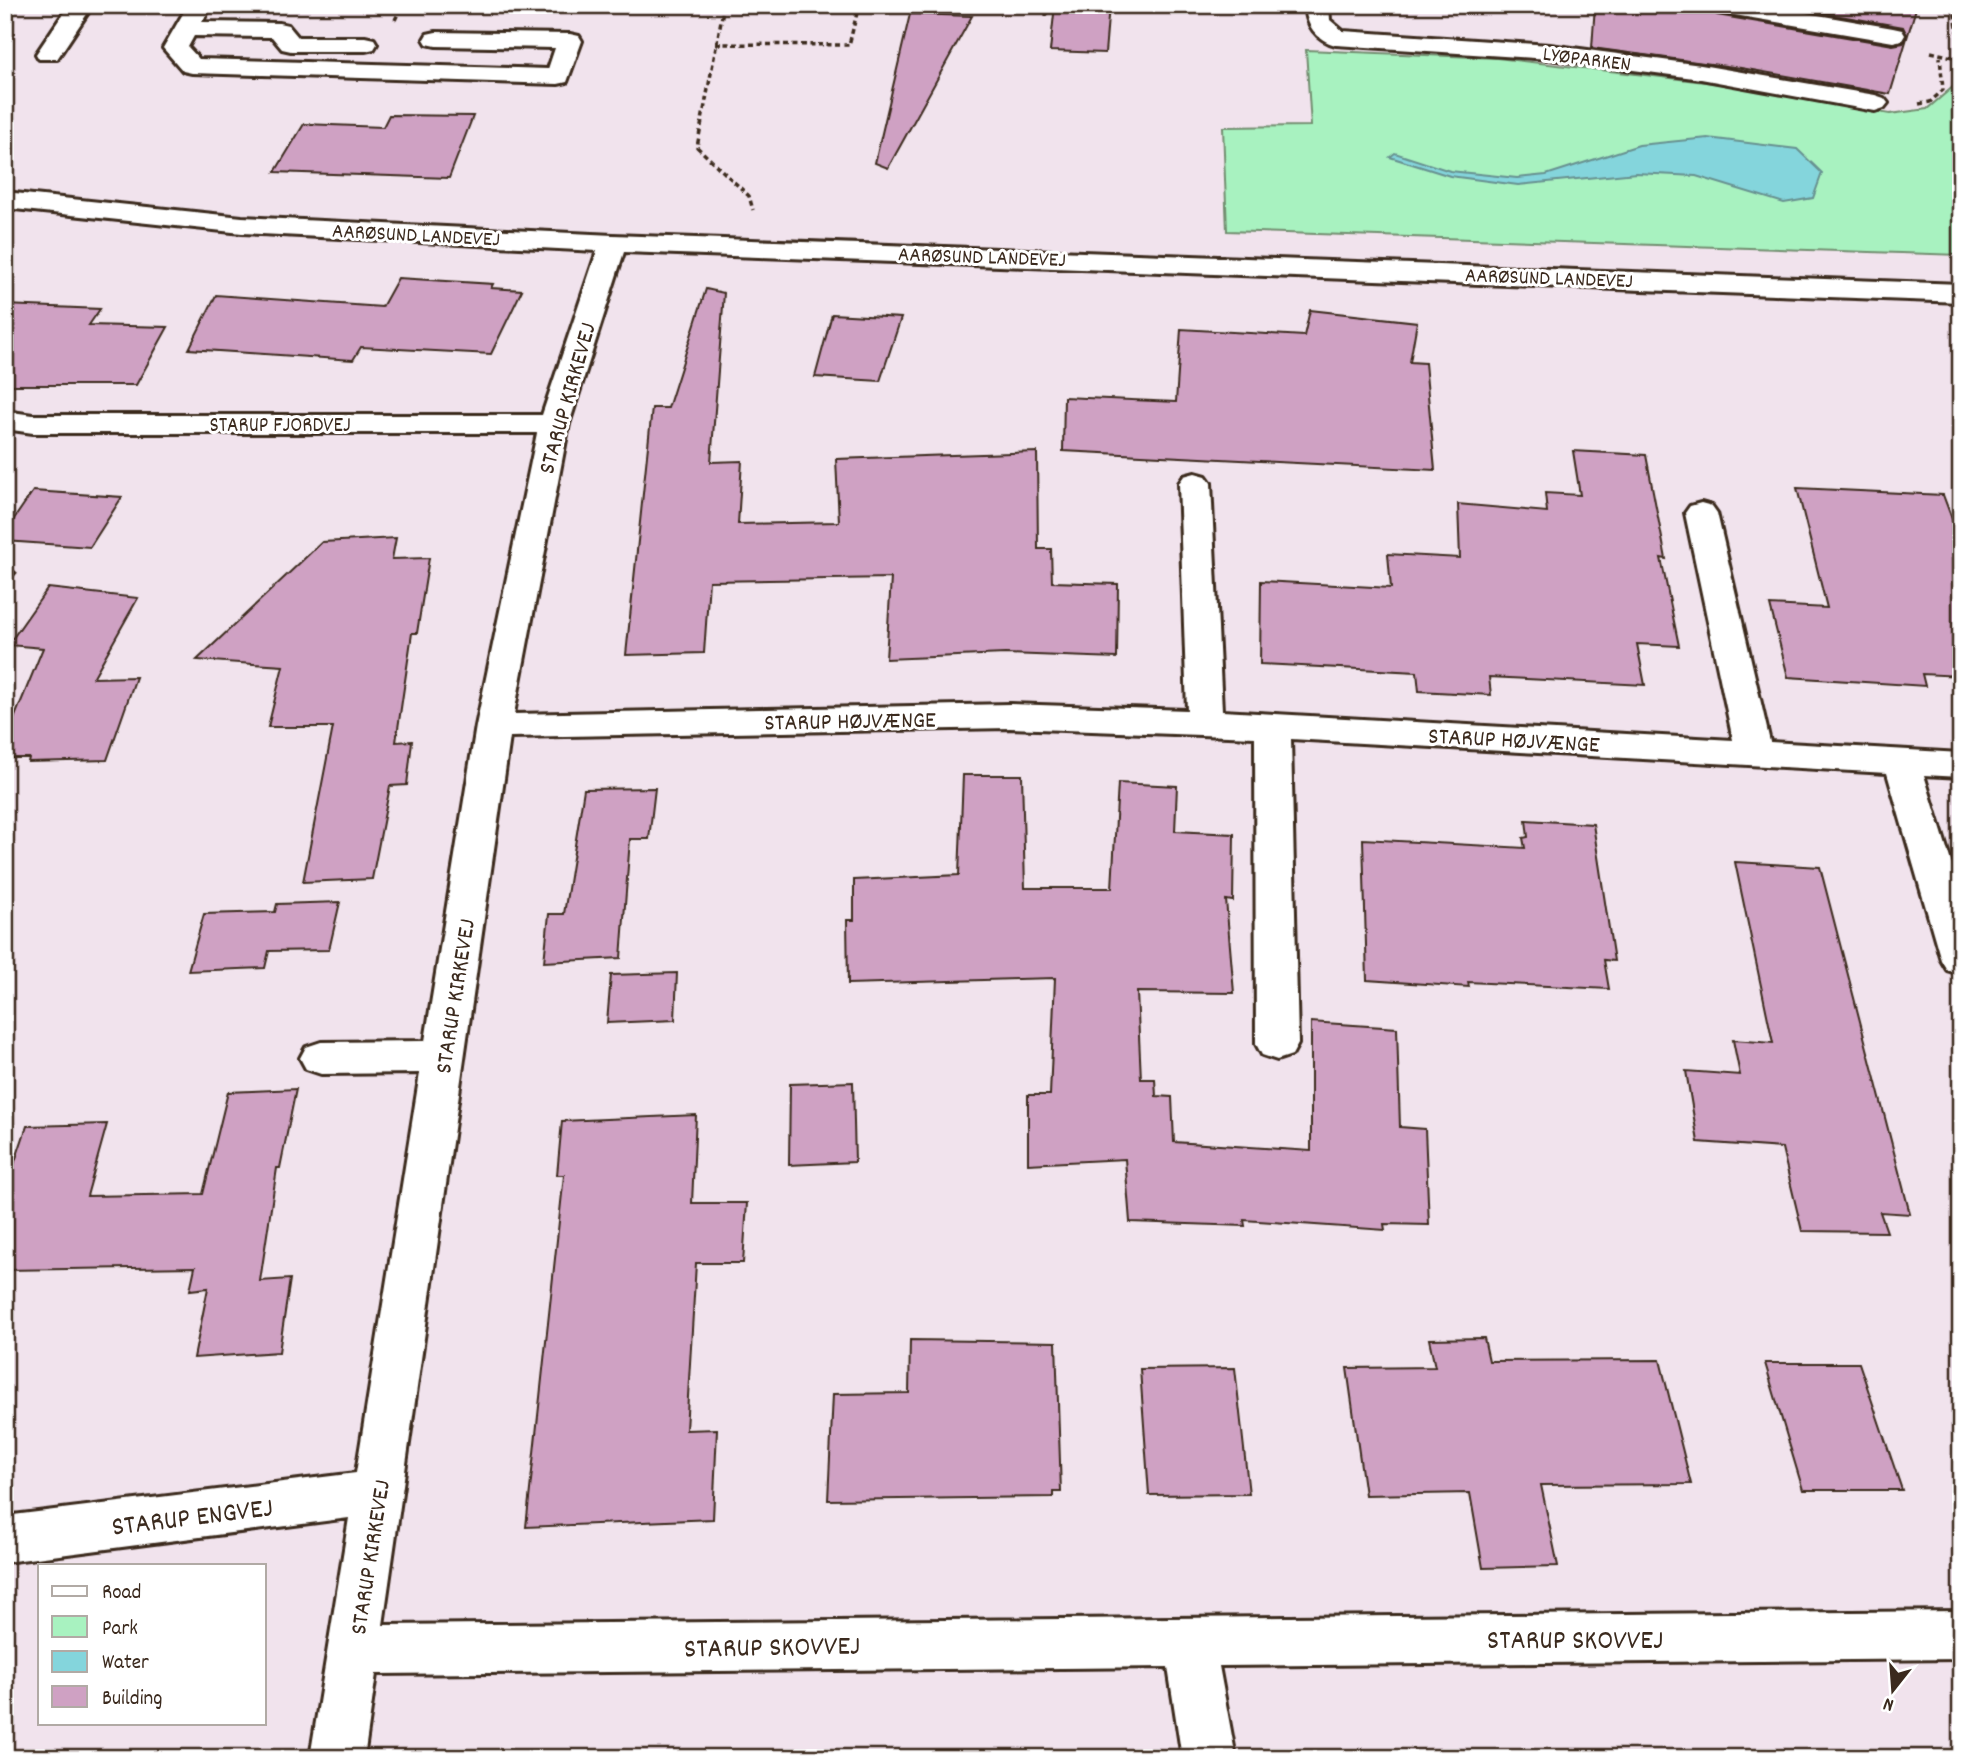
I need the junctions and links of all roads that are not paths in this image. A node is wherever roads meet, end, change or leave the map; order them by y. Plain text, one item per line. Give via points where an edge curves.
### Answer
1 (81, 5) edge
2 (200, 5) edge
3 (1317, 5) edge
4 (1717, 5) edge
5 (186, 29) junction
6 (1893, 35) dead end
7 (436, 39) dead end
8 (365, 44) dead end
9 (48, 54) dead end
10 (1875, 103) road end
11 (5, 200) edge
12 (612, 243) junction
13 (1961, 293) edge
14 (5, 420) edge
15 (554, 424) junction
16 (1195, 483) dead end
17 (1701, 513) dead end
18 (1205, 722) junction
19 (1273, 725) junction
20 (495, 726) junction
21 (1754, 753) junction
22 (1902, 762) junction
23 (1961, 765) edge
24 (1961, 960) edge
25 (1277, 1044) dead end
26 (445, 1057) junction
27 (321, 1058) dead end
28 (379, 1492) junction
29 (5, 1538) edge
30 (1961, 1635) edge
31 (1189, 1640) junction
32 (354, 1650) junction
33 (337, 1758) edge
34 (1209, 1758) edge

1 - 9 street
2 - 5 street
3 - 10 street, LYØPARKEN via 1318,22 1336,38 1550,52 1701,72
4 - 6 street
5 - 7 street via 175,48 191,66 558,77 570,41
5 - 8 street via 279,30 291,44
11 - 12 street, AARØSUND LANDEVEJ via 242,225
12 - 13 street, AARØSUND LANDEVEJ
12 - 15 street, STARUP KIRKEVEJ
14 - 15 street, STARUP FJORDVEJ via 58,424
15 - 20 street, STARUP KIRKEVEJ
16 - 18 street
17 - 21 street
18 - 19 street, STARUP HØJVÆNGE
18 - 20 street, STARUP HØJVÆNGE via 1010,716
19 - 21 street, STARUP HØJVÆNGE
19 - 25 street
20 - 26 street, STARUP KIRKEVEJ
21 - 22 street, STARUP HØJVÆNGE
22 - 23 street, STARUP HØJVÆNGE
22 - 24 street
26 - 27 street
26 - 28 street, STARUP KIRKEVEJ
28 - 29 street, STARUP ENGVEJ
28 - 32 street, STARUP KIRKEVEJ
30 - 31 street, STARUP SKOVVEJ
31 - 32 street, STARUP SKOVVEJ
31 - 34 street
32 - 33 street, STARUP KIRKEVEJ

